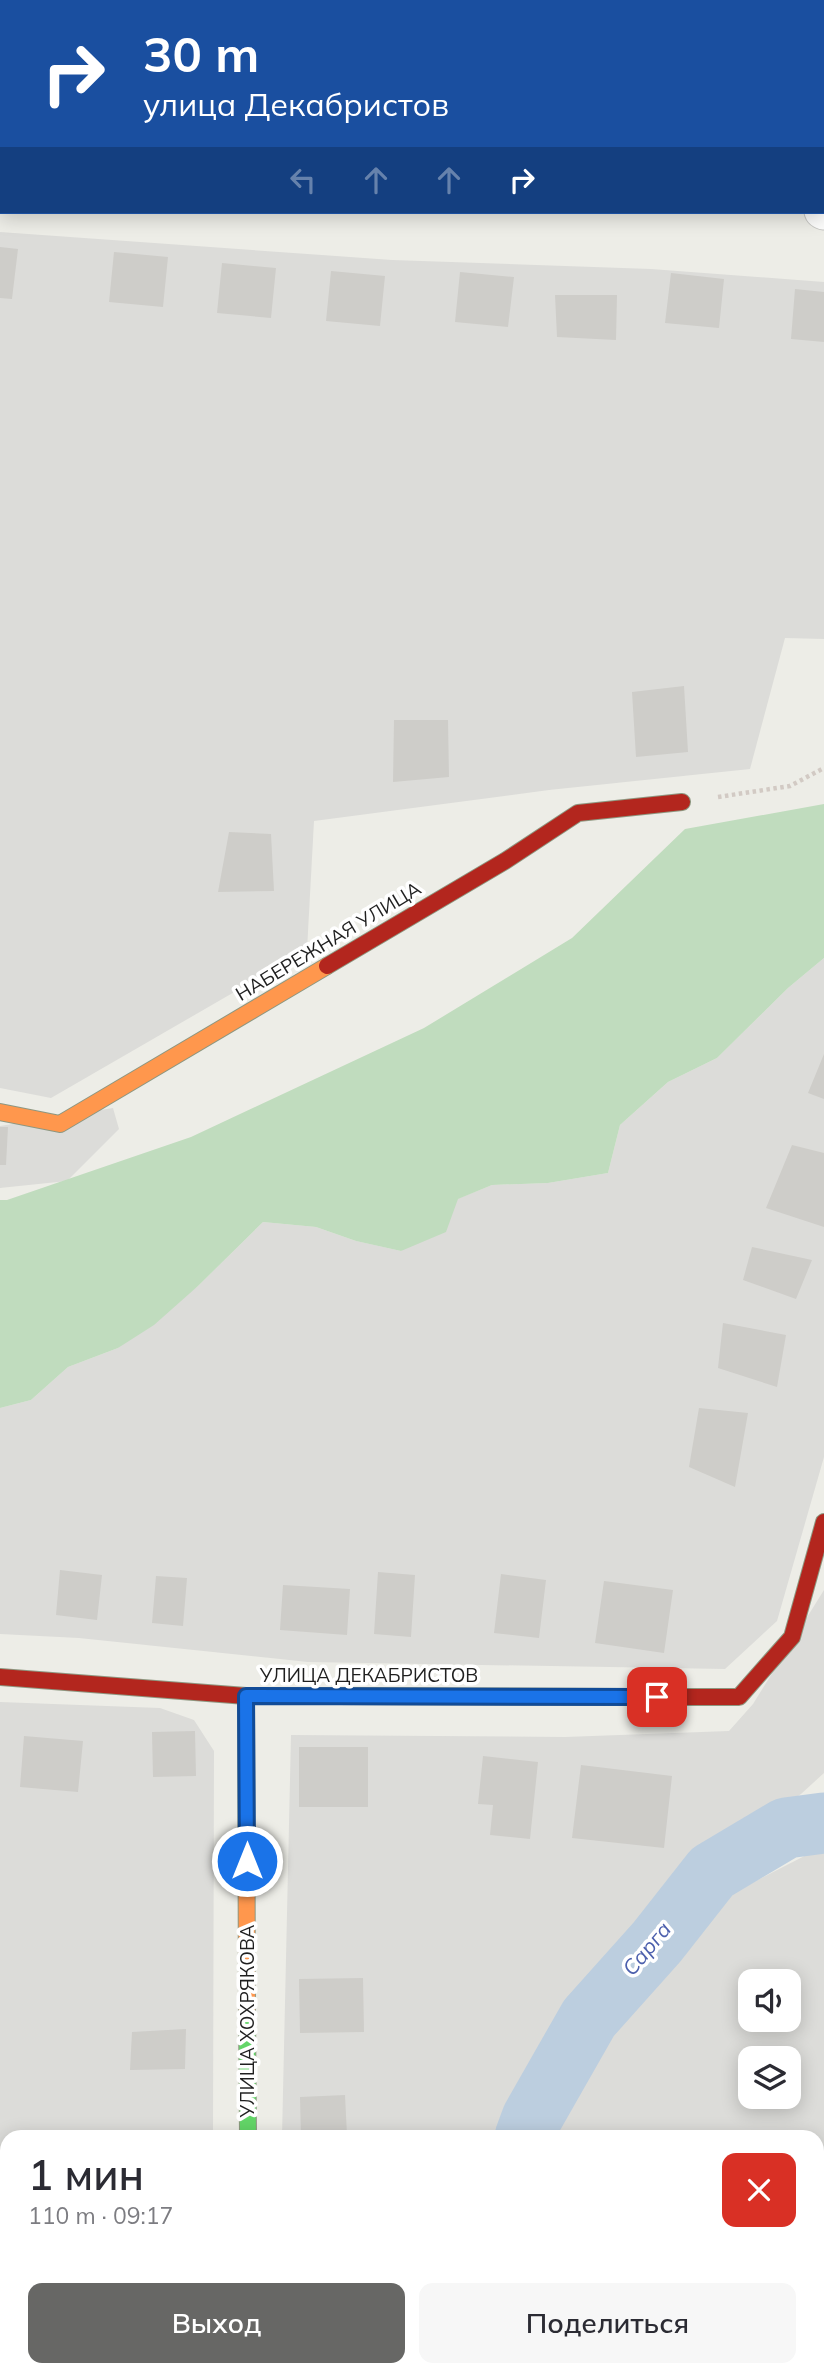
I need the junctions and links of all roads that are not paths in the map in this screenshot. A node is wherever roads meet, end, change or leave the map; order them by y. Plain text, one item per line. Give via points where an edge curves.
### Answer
1 (682, 802) road end
2 (0, 1112) edge
3 (824, 1522) edge
4 (0, 1677) edge
5 (246, 1696) junction
6 (248, 2130) edge

1 - 2 street, НАБЕРЕЖНАЯ УЛИЦА via 578,813 505,861 60,1124
3 - 5 street, УЛИЦА ДЕКАБРИСТОВ via 792,1637 739,1697
4 - 5 street, УЛИЦА ДЕКАБРИСТОВ
5 - 6 street, УЛИЦА ХОХРЯКОВА

